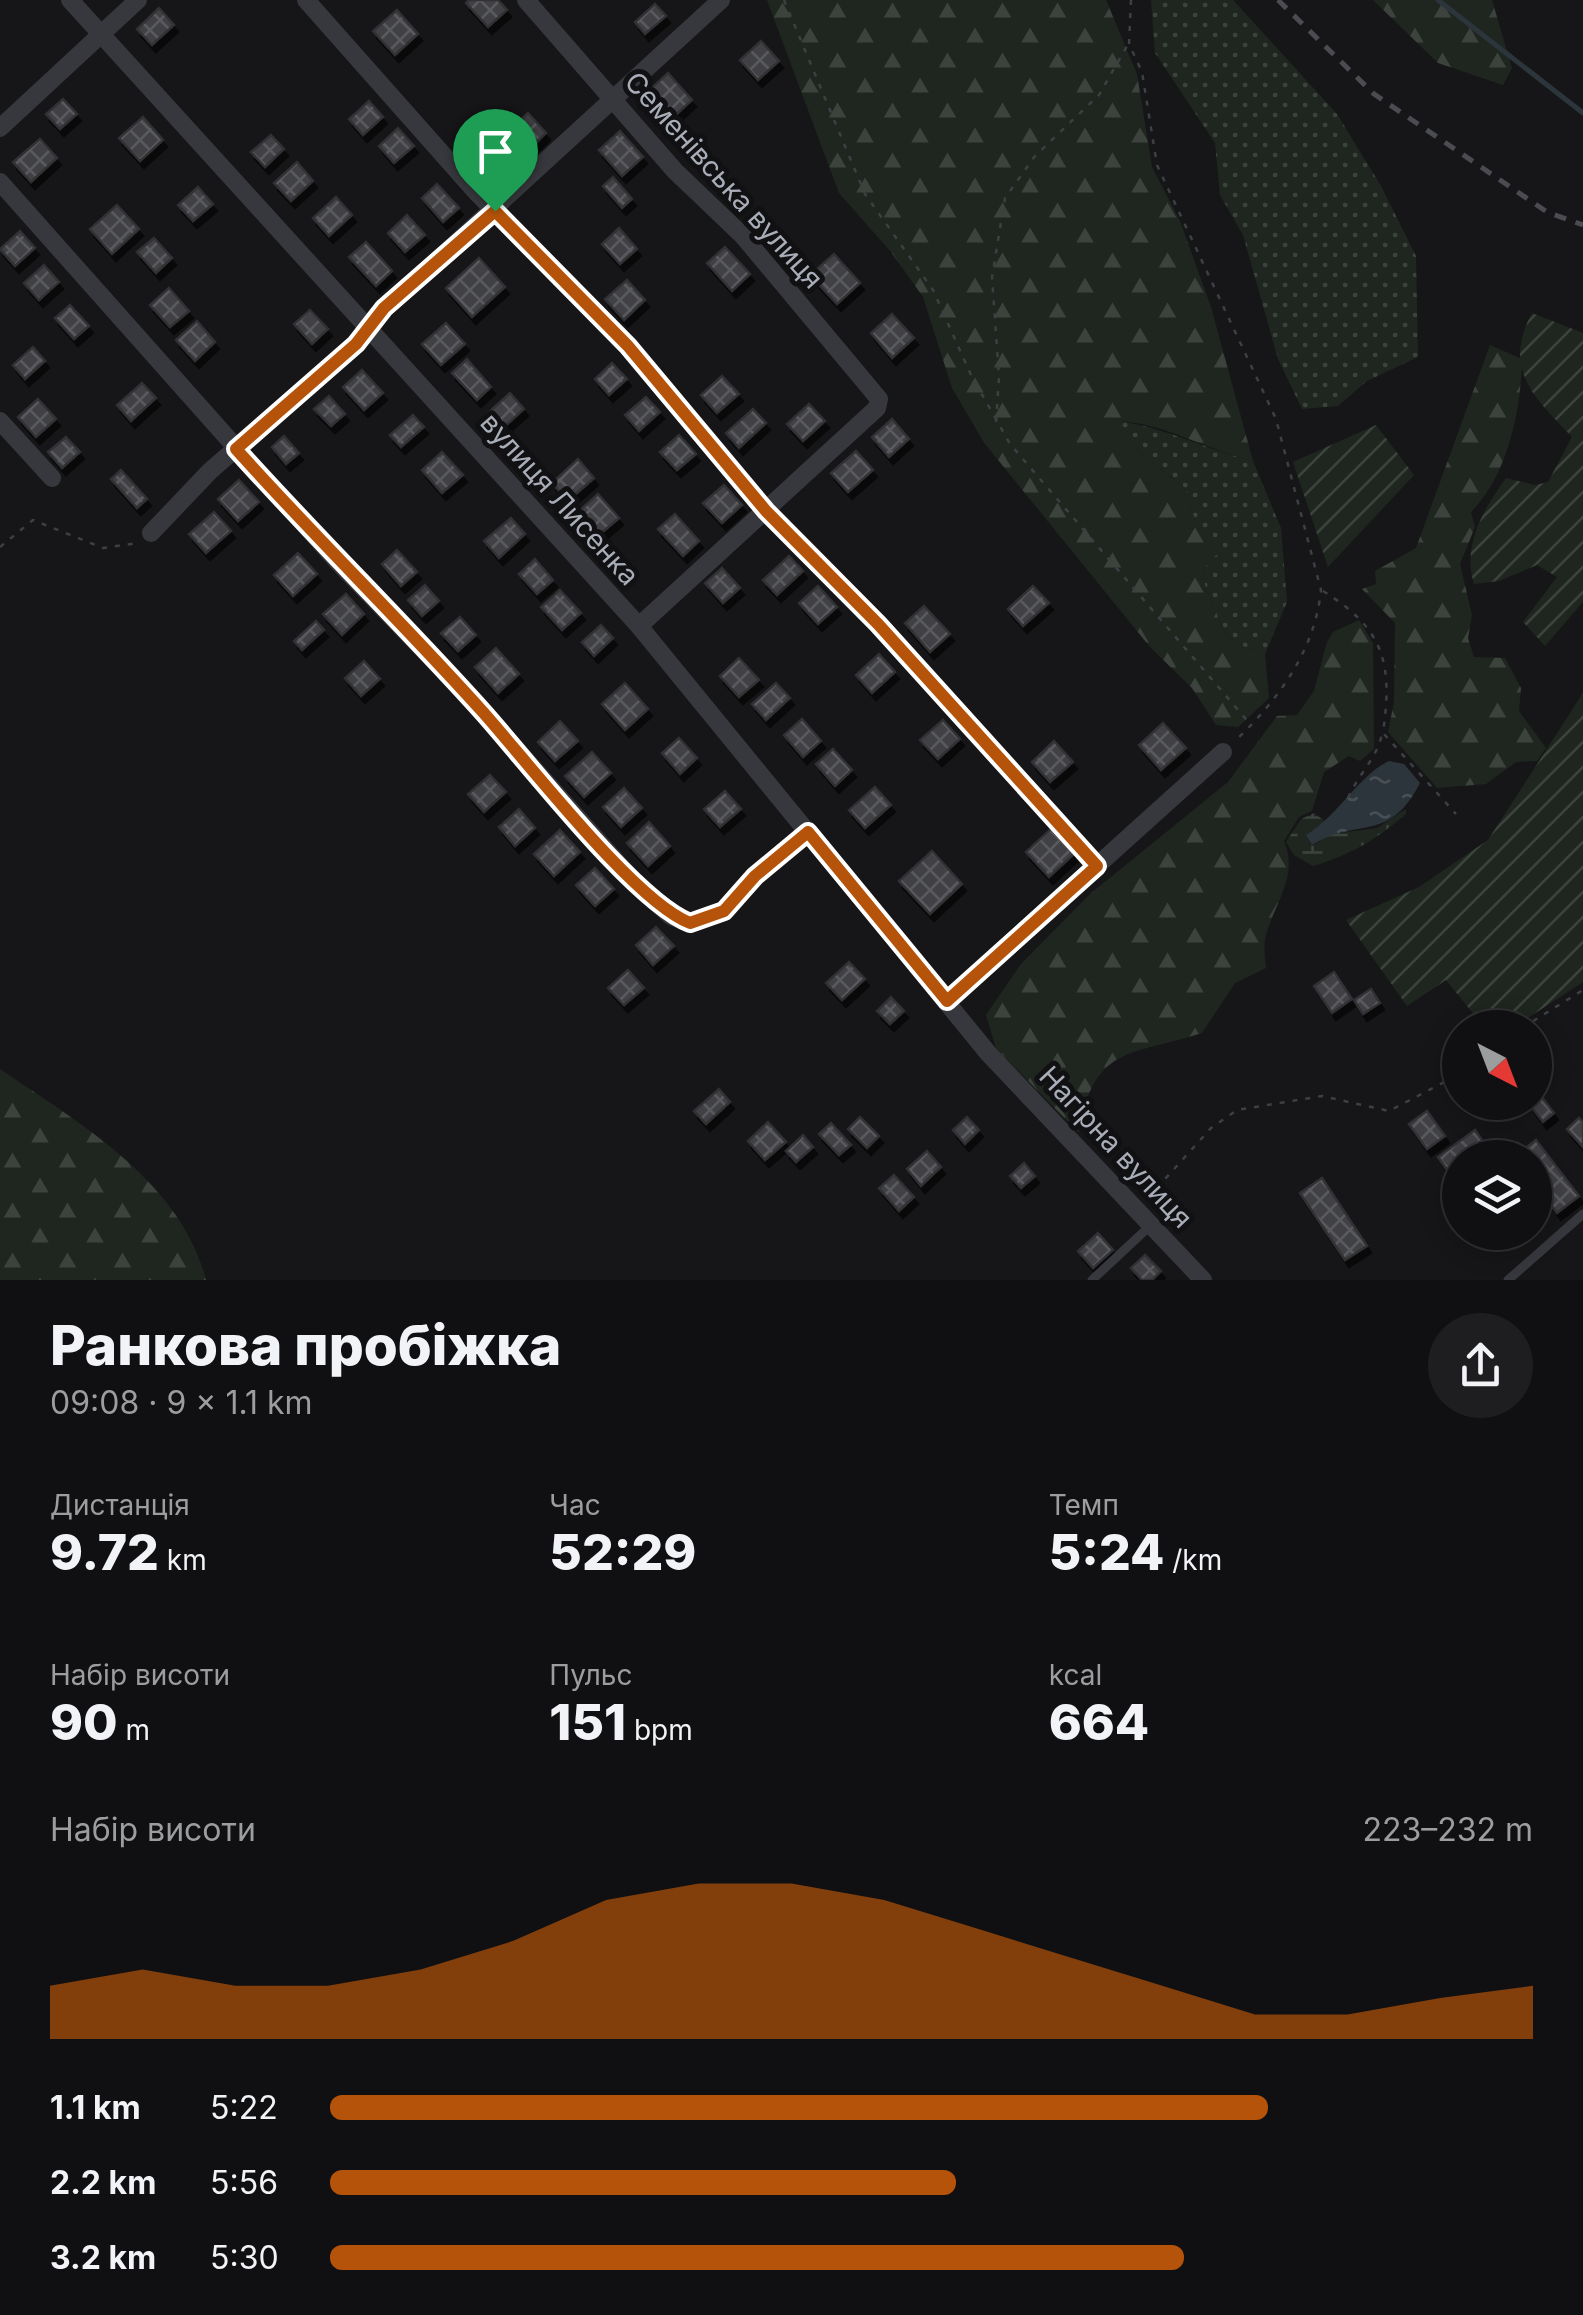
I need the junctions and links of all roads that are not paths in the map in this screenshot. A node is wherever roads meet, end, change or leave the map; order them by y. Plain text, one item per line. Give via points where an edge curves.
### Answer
1 (70, 0) edge
2 (138, 0) edge
3 (306, 0) edge
4 (526, 0) edge
5 (721, 0) edge
6 (102, 34) junction
7 (616, 100) junction
8 (0, 128) edge
9 (0, 182) edge
10 (495, 211) junction
11 (368, 328) junction
12 (0, 420) edge
13 (236, 449) junction
14 (52, 478) dead end
15 (766, 511) junction
16 (151, 533) road end
17 (639, 626) junction
18 (1223, 752) road end
19 (808, 832) junction
20 (1097, 866) junction
21 (947, 1001) junction
22 (988, 1052) joint
23 (1583, 1214) edge
24 (1151, 1225) junction
25 (1092, 1280) edge
26 (1204, 1280) edge
27 (1508, 1280) edge

1 - 6 street, вулиця Лисенка
2 - 6 street
3 - 10 street
4 - 7 street, Семенівська вулиця
5 - 7 street
6 - 8 street
6 - 11 street, вулиця Лисенка
7 - 10 street
7 - 15 street, Семенівська вулиця via 743,236 878,398 828,457
9 - 13 street
10 - 11 street
10 - 15 street via 628,346
11 - 13 street
11 - 17 street, вулиця Лисенка
12 - 14 street
13 - 16 street
13 - 19 street via 671,916 690,923 724,911
15 - 17 street
15 - 20 street
17 - 19 street, вулиця Лисенка
18 - 20 street
19 - 21 street, вулиця Лисенка
20 - 21 street
21 - 22 street, вулиця Лисенка
22 - 24 street, Нагірна вулиця
23 - 27 lane
24 - 25 lane
24 - 26 street, Нагірна вулиця

